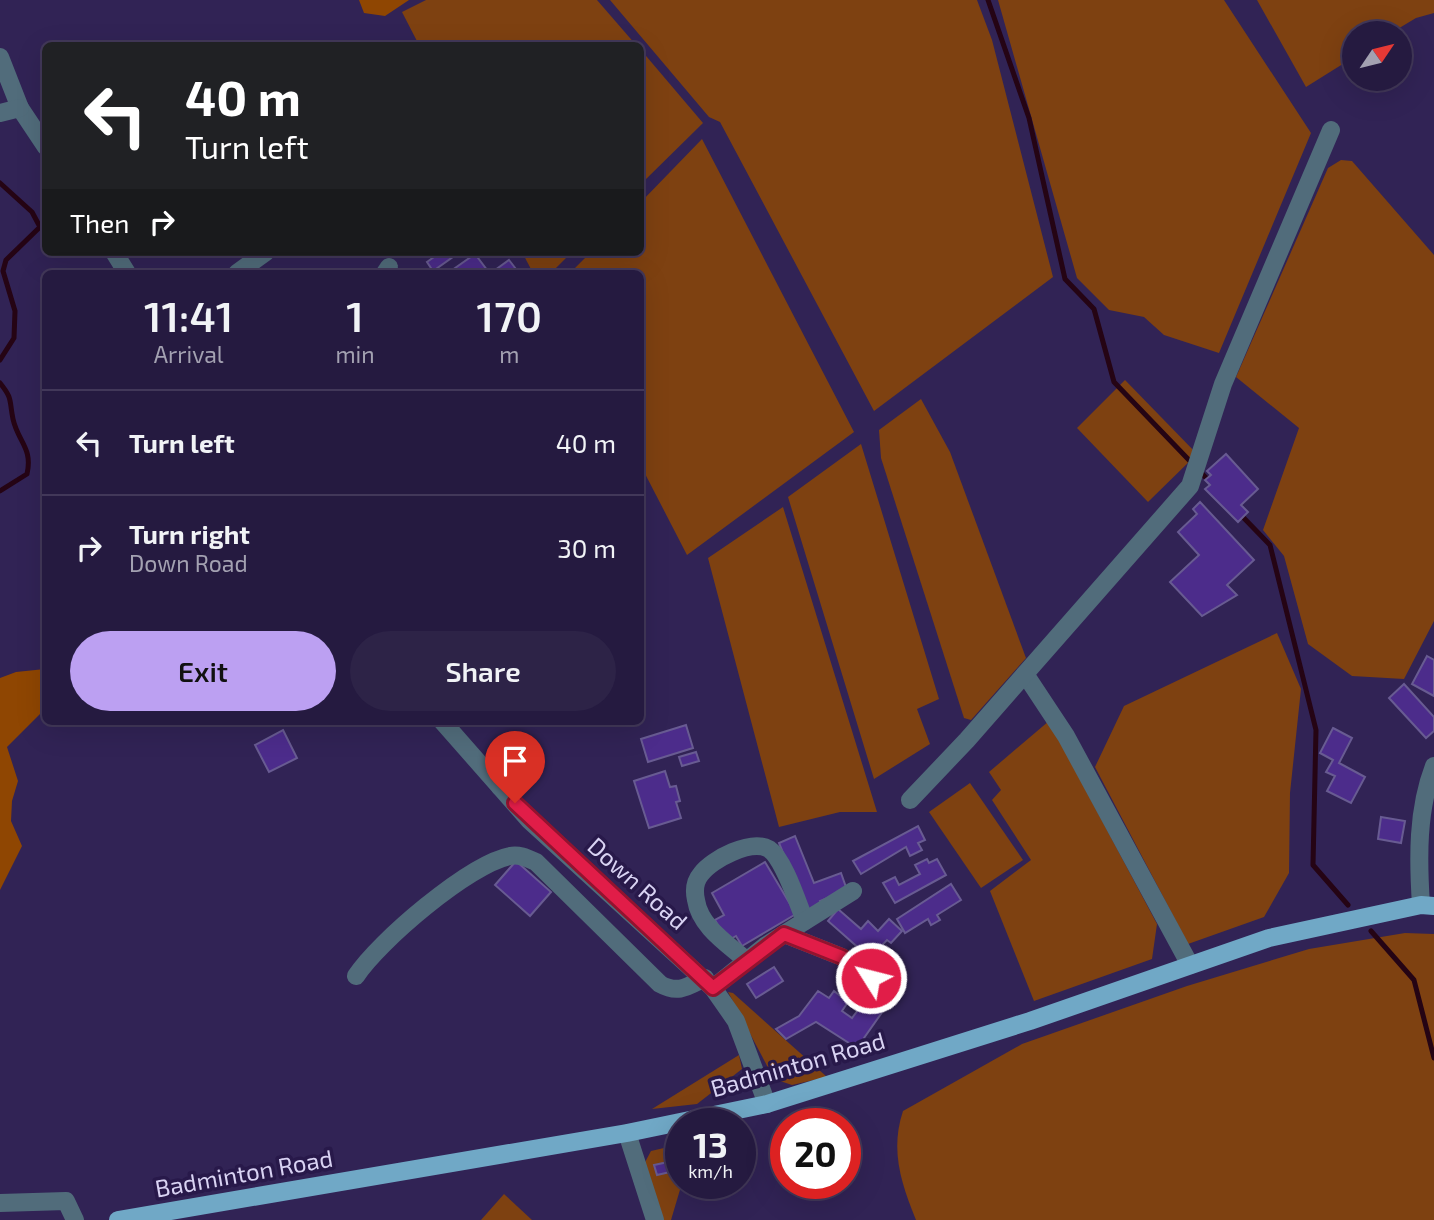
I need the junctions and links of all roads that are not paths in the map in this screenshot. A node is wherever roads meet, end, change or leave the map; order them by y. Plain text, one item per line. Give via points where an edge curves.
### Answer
1 (0, 57) edge
2 (20, 108) junction
3 (0, 113) edge
4 (1331, 130) dead end
5 (42, 141) edge
6 (260, 256) edge
7 (241, 270) edge
8 (1025, 674) junction
9 (446, 725) edge
10 (531, 761) dead end
11 (1434, 766) edge
12 (500, 787) junction
13 (910, 800) dead end
14 (1428, 826) edge
15 (1426, 865) edge
16 (853, 891) dead end
17 (1428, 906) edge
18 (805, 921) junction
19 (784, 934) junction
20 (747, 961) junction
21 (1189, 965) junction
22 (356, 976) dead end
23 (871, 978) dead end
24 (709, 983) junction
25 (767, 1104) junction
26 (627, 1133) junction
27 (0, 1203) edge
28 (75, 1220) edge
29 (118, 1220) edge
30 (654, 1220) edge

1 - 2 street
2 - 3 street
2 - 5 street
4 - 8 street via 1223,384 1190,486
6 - 7 street
8 - 13 street
8 - 21 street via 1066,736
9 - 12 street, Down Road
10 - 12 street
11 - 14 street via 1427,783
12 - 24 street, Down Road via 530,820
14 - 15 street
15 - 17 street
16 - 18 street
17 - 21 main road, Badminton Road via 1269,938
18 - 19 street
18 - 20 street via 769,849 738,850 714,863 695,885 696,900 709,926
19 - 20 street
19 - 23 street via 842,957
20 - 24 street
21 - 25 main road, Badminton Road
22 - 24 street via 383,942 421,912 479,870 510,855 536,862 660,984 672,991
24 - 25 street, Down Road via 736,1021
25 - 26 main road, Badminton Road
26 - 29 main road, Badminton Road
26 - 30 street
27 - 28 street via 66,1201

